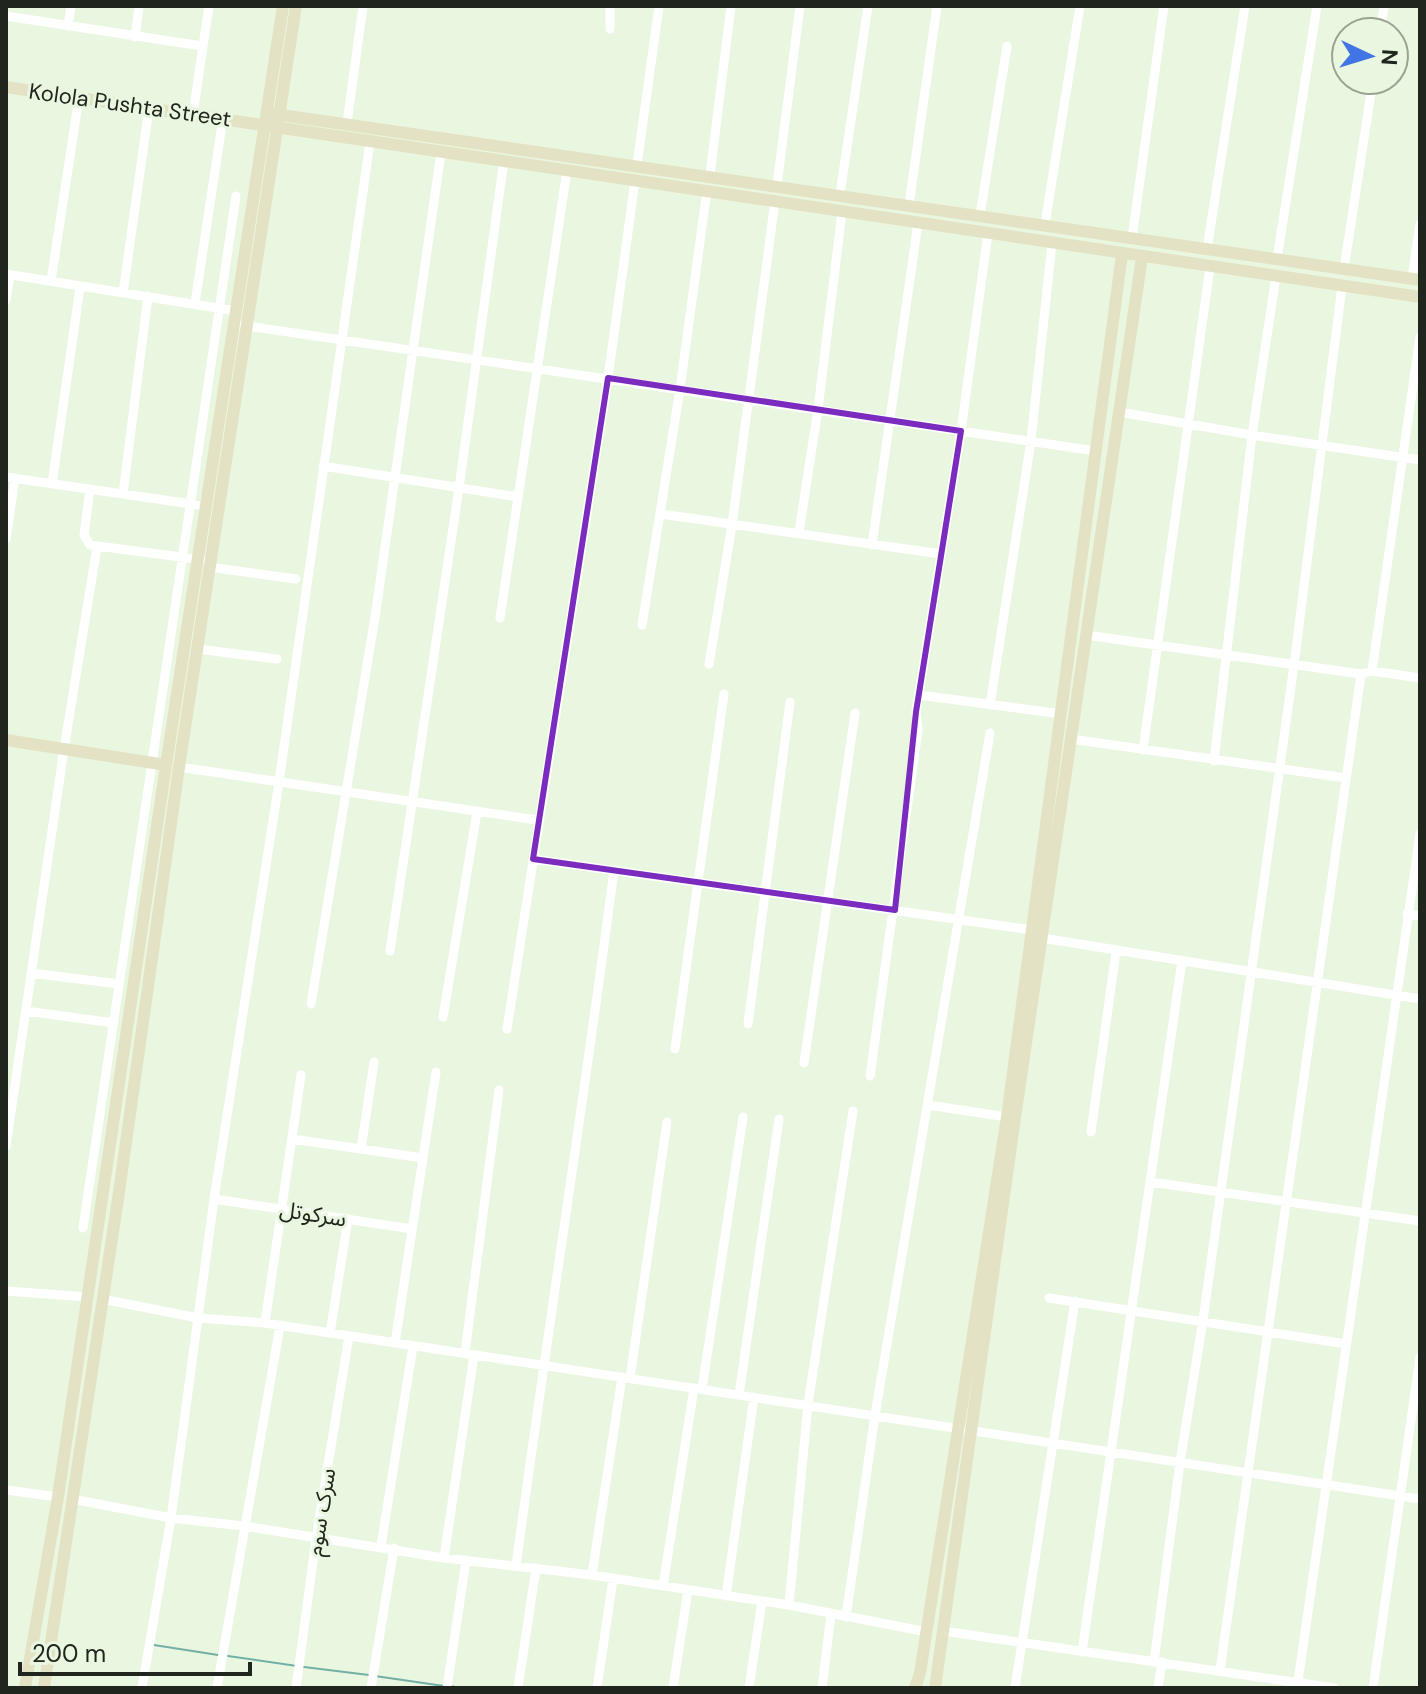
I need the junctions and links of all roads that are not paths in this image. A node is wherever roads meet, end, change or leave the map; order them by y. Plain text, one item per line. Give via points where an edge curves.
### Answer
1 (71, 6) edge
2 (139, 6) edge
3 (209, 6) edge
4 (283, 6) edge
5 (296, 6) edge
6 (363, 6) edge
7 (610, 6) edge
8 (659, 6) edge
9 (731, 6) edge
10 (800, 6) edge
11 (868, 6) edge
12 (937, 6) edge
13 (1080, 6) edge
14 (1164, 6) edge
15 (1245, 6) edge
16 (1317, 6) edge
17 (6, 16) edge
18 (68, 26) junction
19 (610, 29) dead end
20 (135, 37) junction
21 (202, 46) junction
22 (1007, 46) dead end
23 (6, 88) edge
24 (1371, 96) edge
25 (79, 97) junction
26 (149, 108) junction
27 (267, 113) junction
28 (193, 114) junction
29 (281, 115) junction
30 (223, 118) junction
31 (347, 123) junction
32 (260, 125) junction
33 (279, 128) junction
34 (370, 142) junction
35 (441, 152) junction
36 (504, 160) junction
37 (613, 161) junction
38 (637, 165) junction
39 (658, 168) junction
40 (567, 170) junction
41 (710, 175) junction
42 (611, 177) junction
43 (635, 181) junction
44 (655, 183) junction
45 (777, 185) junction
46 (707, 190) junction
47 (840, 194) junction
48 (236, 196) dead end
49 (775, 201) junction
50 (909, 205) junction
51 (842, 212) junction
52 (980, 215) junction
53 (918, 223) junction
54 (1045, 224) junction
55 (1420, 224) edge
56 (988, 233) junction
57 (1132, 238) junction
58 (1052, 243) junction
59 (1207, 249) junction
60 (1122, 254) junction
61 (1142, 257) junction
62 (1277, 259) junction
63 (1210, 267) junction
64 (1344, 269) junction
65 (8, 274) edge
66 (1276, 276) junction
67 (1416, 279) edge
68 (51, 281) junction
69 (1342, 286) junction
70 (80, 287) junction
71 (123, 293) junction
72 (148, 296) junction
73 (1420, 297) edge
74 (6, 300) edge
75 (195, 303) junction
76 (218, 308) junction
77 (236, 311) junction
78 (240, 325) junction
79 (1420, 337) edge
80 (343, 340) junction
81 (413, 352) junction
82 (477, 360) junction
83 (536, 368) junction
84 (608, 378) junction
85 (680, 389) junction
86 (748, 399) junction
87 (818, 409) junction
88 (1119, 412) junction
89 (889, 420) junction
90 (1188, 424) junction
91 (961, 431) junction
92 (1252, 435) junction
93 (1031, 441) junction
94 (1321, 445) junction
95 (1096, 451) junction
96 (1402, 457) junction
97 (1420, 460) edge
98 (323, 466) junction
99 (10, 478) edge
100 (394, 478) junction
101 (52, 484) junction
102 (459, 488) junction
103 (90, 489) junction
104 (123, 494) junction
105 (518, 497) junction
106 (191, 504) junction
107 (205, 506) junction
108 (661, 514) junction
109 (732, 525) junction
110 (799, 532) junction
111 (6, 539) edge
112 (872, 545) junction
113 (97, 547) junction
114 (941, 554) junction
115 (183, 558) junction
116 (206, 563) junction
117 (296, 579) dead end
118 (500, 618) dead end
119 (642, 625) dead end
120 (1086, 635) junction
121 (1158, 646) junction
122 (197, 649) junction
123 (1226, 655) junction
124 (277, 659) dead end
125 (709, 664) dead end
126 (1294, 665) junction
127 (1372, 671) junction
128 (187, 674) junction
129 (1361, 674) junction
130 (1420, 678) edge
131 (724, 694) dead end
132 (919, 695) junction
133 (790, 702) dead end
134 (990, 705) junction
135 (855, 713) dead end
136 (1062, 714) junction
137 (990, 733) dead end
138 (1071, 739) junction
139 (6, 740) edge
140 (64, 749) junction
141 (1143, 750) junction
142 (1214, 761) junction
143 (166, 765) junction
144 (1280, 770) junction
145 (1346, 778) junction
146 (279, 782) junction
147 (346, 792) junction
148 (411, 802) junction
149 (477, 812) junction
150 (537, 820) junction
151 (1420, 834) edge
152 (1048, 858) junction
153 (533, 859) junction
154 (614, 870) junction
155 (697, 882) junction
156 (765, 891) junction
157 (830, 900) junction
158 (895, 910) junction
159 (1407, 914) junction
160 (1420, 916) edge
161 (958, 921) junction
162 (1037, 934) junction
163 (390, 951) dead end
164 (1116, 951) junction
165 (1182, 961) junction
166 (1250, 971) junction
167 (31, 973) junction
168 (1318, 983) junction
169 (119, 984) junction
170 (1395, 995) junction
171 (1420, 999) edge
172 (311, 1004) dead end
173 (26, 1011) junction
174 (443, 1017) dead end
175 (114, 1023) junction
176 (748, 1024) dead end
177 (507, 1029) dead end
178 (675, 1049) dead end
179 (374, 1062) dead end
180 (804, 1063) dead end
181 (436, 1072) dead end
182 (301, 1075) dead end
183 (870, 1076) dead end
184 (499, 1090) dead end
185 (928, 1105) junction
186 (853, 1111) dead end
187 (743, 1117) dead end
188 (1007, 1117) junction
189 (779, 1119) dead end
190 (667, 1122) dead end
191 (1091, 1132) dead end
192 (292, 1139) junction
193 (6, 1146) edge
194 (361, 1149) junction
195 (423, 1158) junction
196 (1151, 1182) junction
197 (1219, 1191) junction
198 (214, 1199) junction
199 (1286, 1201) junction
200 (282, 1209) junction
201 (1365, 1213) junction
202 (348, 1219) junction
203 (1420, 1221) edge
204 (83, 1228) dead end
205 (412, 1229) junction
206 (6, 1291) edge
207 (95, 1298) junction
208 (1049, 1298) dead end
209 (1075, 1301) junction
210 (1131, 1311) junction
211 (198, 1318) junction
212 (1203, 1320) junction
213 (265, 1323) junction
214 (280, 1326) junction
215 (1269, 1332) junction
216 (330, 1333) junction
217 (349, 1336) junction
218 (395, 1343) junction
219 (1346, 1344) junction
220 (413, 1346) junction
221 (470, 1354) junction
222 (1420, 1357) edge
223 (543, 1365) junction
224 (626, 1377) junction
225 (698, 1388) junction
226 (739, 1395) junction
227 (754, 1397) junction
228 (808, 1404) junction
229 (875, 1415) junction
230 (965, 1428) junction
231 (1052, 1442) junction
232 (1112, 1451) junction
233 (1180, 1462) junction
234 (1247, 1471) junction
235 (1327, 1485) junction
236 (6, 1490) edge
237 (1400, 1496) junction
238 (58, 1497) junction
239 (72, 1499) junction
240 (1420, 1499) edge
241 (171, 1518) junction
242 (244, 1526) junction
243 (316, 1539) junction
244 (381, 1546) junction
245 (394, 1548) junction
246 (444, 1558) junction
247 (466, 1560) junction
248 (516, 1566) junction
249 (536, 1568) junction
250 (592, 1575) junction
251 (613, 1579) junction
252 (663, 1586) junction
253 (688, 1590) junction
254 (726, 1596) junction
255 (762, 1601) junction
256 (789, 1605) junction
257 (831, 1614) junction
258 (846, 1617) junction
259 (943, 1631) junction
260 (927, 1632) junction
261 (1021, 1644) junction
262 (1082, 1652) junction
263 (1158, 1662) junction
264 (1220, 1671) junction
265 (1297, 1685) edge
266 (25, 1688) edge
267 (44, 1688) edge
268 (142, 1688) edge
269 (217, 1688) edge
270 (296, 1688) edge
271 (371, 1688) edge
272 (447, 1688) edge
273 (518, 1688) edge
274 (597, 1688) edge
275 (673, 1688) edge
276 (749, 1688) edge
277 (822, 1688) edge
278 (915, 1688) edge
279 (935, 1688) edge
280 (1015, 1688) edge
281 (1158, 1688) edge
282 (1334, 1688) edge
283 (1373, 1688) edge

1 - 18 street
2 - 20 street
3 - 21 street
4 - 27 main road
5 - 29 main road
6 - 31 street
7 - 19 street
8 - 38 street
9 - 41 street
10 - 45 street
11 - 47 street
12 - 50 street
13 - 54 street
14 - 57 street
15 - 59 street
16 - 62 street
17 - 18 street
18 - 20 street
20 - 21 street
21 - 28 street
22 - 52 street
23 - 25 main road, Kolola Pushta Street
24 - 64 street
25 - 26 main road, Kolola Pushta Street
25 - 68 street
26 - 28 main road, Kolola Pushta Street
26 - 71 street
27 - 29 main road
27 - 32 main road
28 - 30 main road, Kolola Pushta Street
29 - 31 main road
29 - 33 main road
30 - 32 main road, Kolola Pushta Street
30 - 75 street
31 - 37 main road
32 - 33 main road, Kolola Pushta Street
32 - 77 main road
33 - 34 main road, Kolola Pushta Street
33 - 78 main road
34 - 35 main road, Kolola Pushta Street
34 - 80 street
35 - 36 main road, Kolola Pushta Street
35 - 81 street
36 - 40 main road, Kolola Pushta Street
36 - 82 street
37 - 38 main road
37 - 42 main road
38 - 39 main road
39 - 41 main road
39 - 44 main road
40 - 42 main road, Kolola Pushta Street
40 - 83 street
41 - 45 main road
42 - 43 main road, Kolola Pushta Street
43 - 44 main road, Kolola Pushta Street
43 - 84 street
44 - 46 main road, Kolola Pushta Street
45 - 47 main road
46 - 49 main road, Kolola Pushta Street
46 - 85 street
47 - 50 main road
48 - 76 street
49 - 51 main road, Kolola Pushta Street
49 - 86 street
50 - 52 main road
51 - 53 main road, Kolola Pushta Street
51 - 87 street
52 - 54 main road
53 - 56 main road, Kolola Pushta Street
53 - 89 street
54 - 57 main road
55 - 67 street
56 - 58 main road, Kolola Pushta Street
56 - 91 street
57 - 59 main road
58 - 60 main road, Kolola Pushta Street
58 - 93 street
59 - 62 main road
60 - 61 main road, Kolola Pushta Street
60 - 95 main road
61 - 63 main road, Kolola Pushta Street
61 - 88 main road
62 - 64 main road
63 - 66 main road, Kolola Pushta Street
63 - 90 street
64 - 67 main road
65 - 68 street
65 - 74 street
66 - 69 main road, Kolola Pushta Street
66 - 92 street
68 - 70 street
69 - 73 main road, Kolola Pushta Street
69 - 94 street
70 - 71 street
70 - 101 street
71 - 72 street
72 - 75 street
72 - 104 street
75 - 76 street
76 - 77 street
76 - 106 street
77 - 78 main road
78 - 80 street
78 - 107 main road
78 - 116 main road
79 - 96 street
80 - 81 street
80 - 98 street
81 - 82 street
81 - 100 street
82 - 83 street
82 - 102 street
83 - 84 street
83 - 105 street
84 - 85 street
84 - 150 street
85 - 86 street
85 - 108 street
86 - 87 street
86 - 109 street
87 - 89 street
87 - 110 street
88 - 90 street
88 - 120 main road
89 - 91 street
89 - 112 street
90 - 92 street
90 - 121 street
91 - 93 street
91 - 114 street
92 - 94 street
92 - 123 street
93 - 95 street
93 - 134 street
94 - 96 street
94 - 126 street
95 - 136 main road
96 - 97 street
96 - 127 street
98 - 100 street
98 - 146 street
99 - 101 street
99 - 111 street
100 - 102 street
100 - 147 street
101 - 103 street
102 - 105 street
102 - 148 street
103 - 104 street
103 - 113 street via 84,535
104 - 106 street
105 - 118 street
106 - 107 street
106 - 115 street
107 - 116 main road
108 - 109 street
108 - 119 street
109 - 110 street
109 - 125 street
110 - 112 street
112 - 114 street
113 - 115 street
113 - 140 street
114 - 132 street
115 - 116 street
115 - 143 street
116 - 117 street
116 - 122 main road
116 - 128 main road
120 - 121 street
120 - 138 main road
121 - 123 street
121 - 141 street
122 - 124 street
122 - 128 main road
123 - 126 street
123 - 142 street
126 - 129 street
126 - 144 street
127 - 129 street
127 - 130 street
128 - 143 main road
129 - 145 street
131 - 155 street
132 - 134 street
132 - 158 street
133 - 156 street
134 - 136 street
135 - 157 street
136 - 152 main road
137 - 161 street
138 - 141 street
138 - 152 main road
139 - 140 main road
140 - 143 main road
140 - 167 street
141 - 142 street
142 - 144 street
143 - 146 street
143 - 169 street
143 - 207 main road
144 - 145 street
144 - 166 street
145 - 168 street
146 - 147 street
146 - 198 street
147 - 148 street
147 - 172 street
148 - 149 street
148 - 163 street
149 - 150 street
149 - 174 street
150 - 153 street
151 - 159 street
152 - 162 main road
153 - 154 street
153 - 177 street
154 - 155 street
154 - 223 street
155 - 156 street
155 - 178 street
156 - 157 street
156 - 176 street
157 - 158 street
157 - 180 street
158 - 161 street
158 - 183 street
159 - 160 street
159 - 170 street
161 - 162 street
161 - 185 street
162 - 164 street
162 - 188 main road
162 - 230 main road
164 - 165 street
164 - 191 street
165 - 166 street
165 - 196 street
166 - 168 street
166 - 197 street
167 - 169 street
167 - 173 street
168 - 170 street
168 - 199 street
169 - 175 street
170 - 171 street
170 - 201 street
173 - 175 street
173 - 193 street
175 - 204 street
179 - 194 street
181 - 195 street
182 - 192 street
184 - 221 street
185 - 188 street
185 - 229 street
186 - 228 street
187 - 225 street
188 - 230 main road
189 - 226 street
190 - 224 street
192 - 194 street
192 - 200 street
194 - 195 street
195 - 205 street
196 - 197 street
196 - 210 street
197 - 199 street
197 - 212 street
198 - 200 street, سرکوتل
198 - 211 street
199 - 201 street
199 - 215 street
200 - 202 street, سرکوتل
200 - 213 street
201 - 203 street
201 - 219 street
202 - 205 street, سرکوتل
202 - 216 street
205 - 218 street
206 - 207 street
207 - 211 street
207 - 238 main road
207 - 239 main road
208 - 209 street
209 - 210 street
209 - 231 street
210 - 212 street
210 - 232 street
211 - 213 street
211 - 241 street
212 - 215 street
212 - 233 street
213 - 214 street
214 - 216 street
214 - 242 street
215 - 219 street
215 - 234 street
216 - 217 street
217 - 218 street
217 - 243 street, سرک سوم
218 - 220 street
219 - 235 street
220 - 221 street
220 - 244 street
221 - 223 street
221 - 246 street
222 - 237 street
223 - 224 street
223 - 248 street
224 - 225 street
224 - 250 street
225 - 226 street
225 - 252 street
226 - 227 street
227 - 228 street
227 - 254 street
228 - 229 street
228 - 256 street
229 - 230 street
229 - 258 street
230 - 231 street
230 - 259 main road
230 - 260 main road
231 - 232 street
231 - 261 street
232 - 233 street
232 - 262 street
233 - 234 street
233 - 263 street
234 - 235 street
234 - 264 street
235 - 237 street
235 - 265 street
236 - 238 street
237 - 240 street
237 - 283 street
238 - 266 main road
239 - 241 street
239 - 267 main road
241 - 242 street
241 - 268 street
242 - 243 street
242 - 269 street
243 - 244 street
243 - 270 street, سرک سوم
244 - 245 street
245 - 246 street
245 - 271 street
246 - 247 street
247 - 248 street
247 - 272 street
248 - 249 street
249 - 250 street
249 - 273 street
250 - 251 street
251 - 252 street
251 - 274 street
252 - 253 street
253 - 254 street
253 - 275 street
254 - 255 street
255 - 256 street
255 - 276 street
256 - 257 street
257 - 258 street
257 - 277 street
258 - 260 street
259 - 261 street
259 - 279 main road
260 - 278 main road
261 - 262 street
261 - 280 street
262 - 263 street
263 - 264 street
263 - 281 street
264 - 265 street
265 - 282 street

